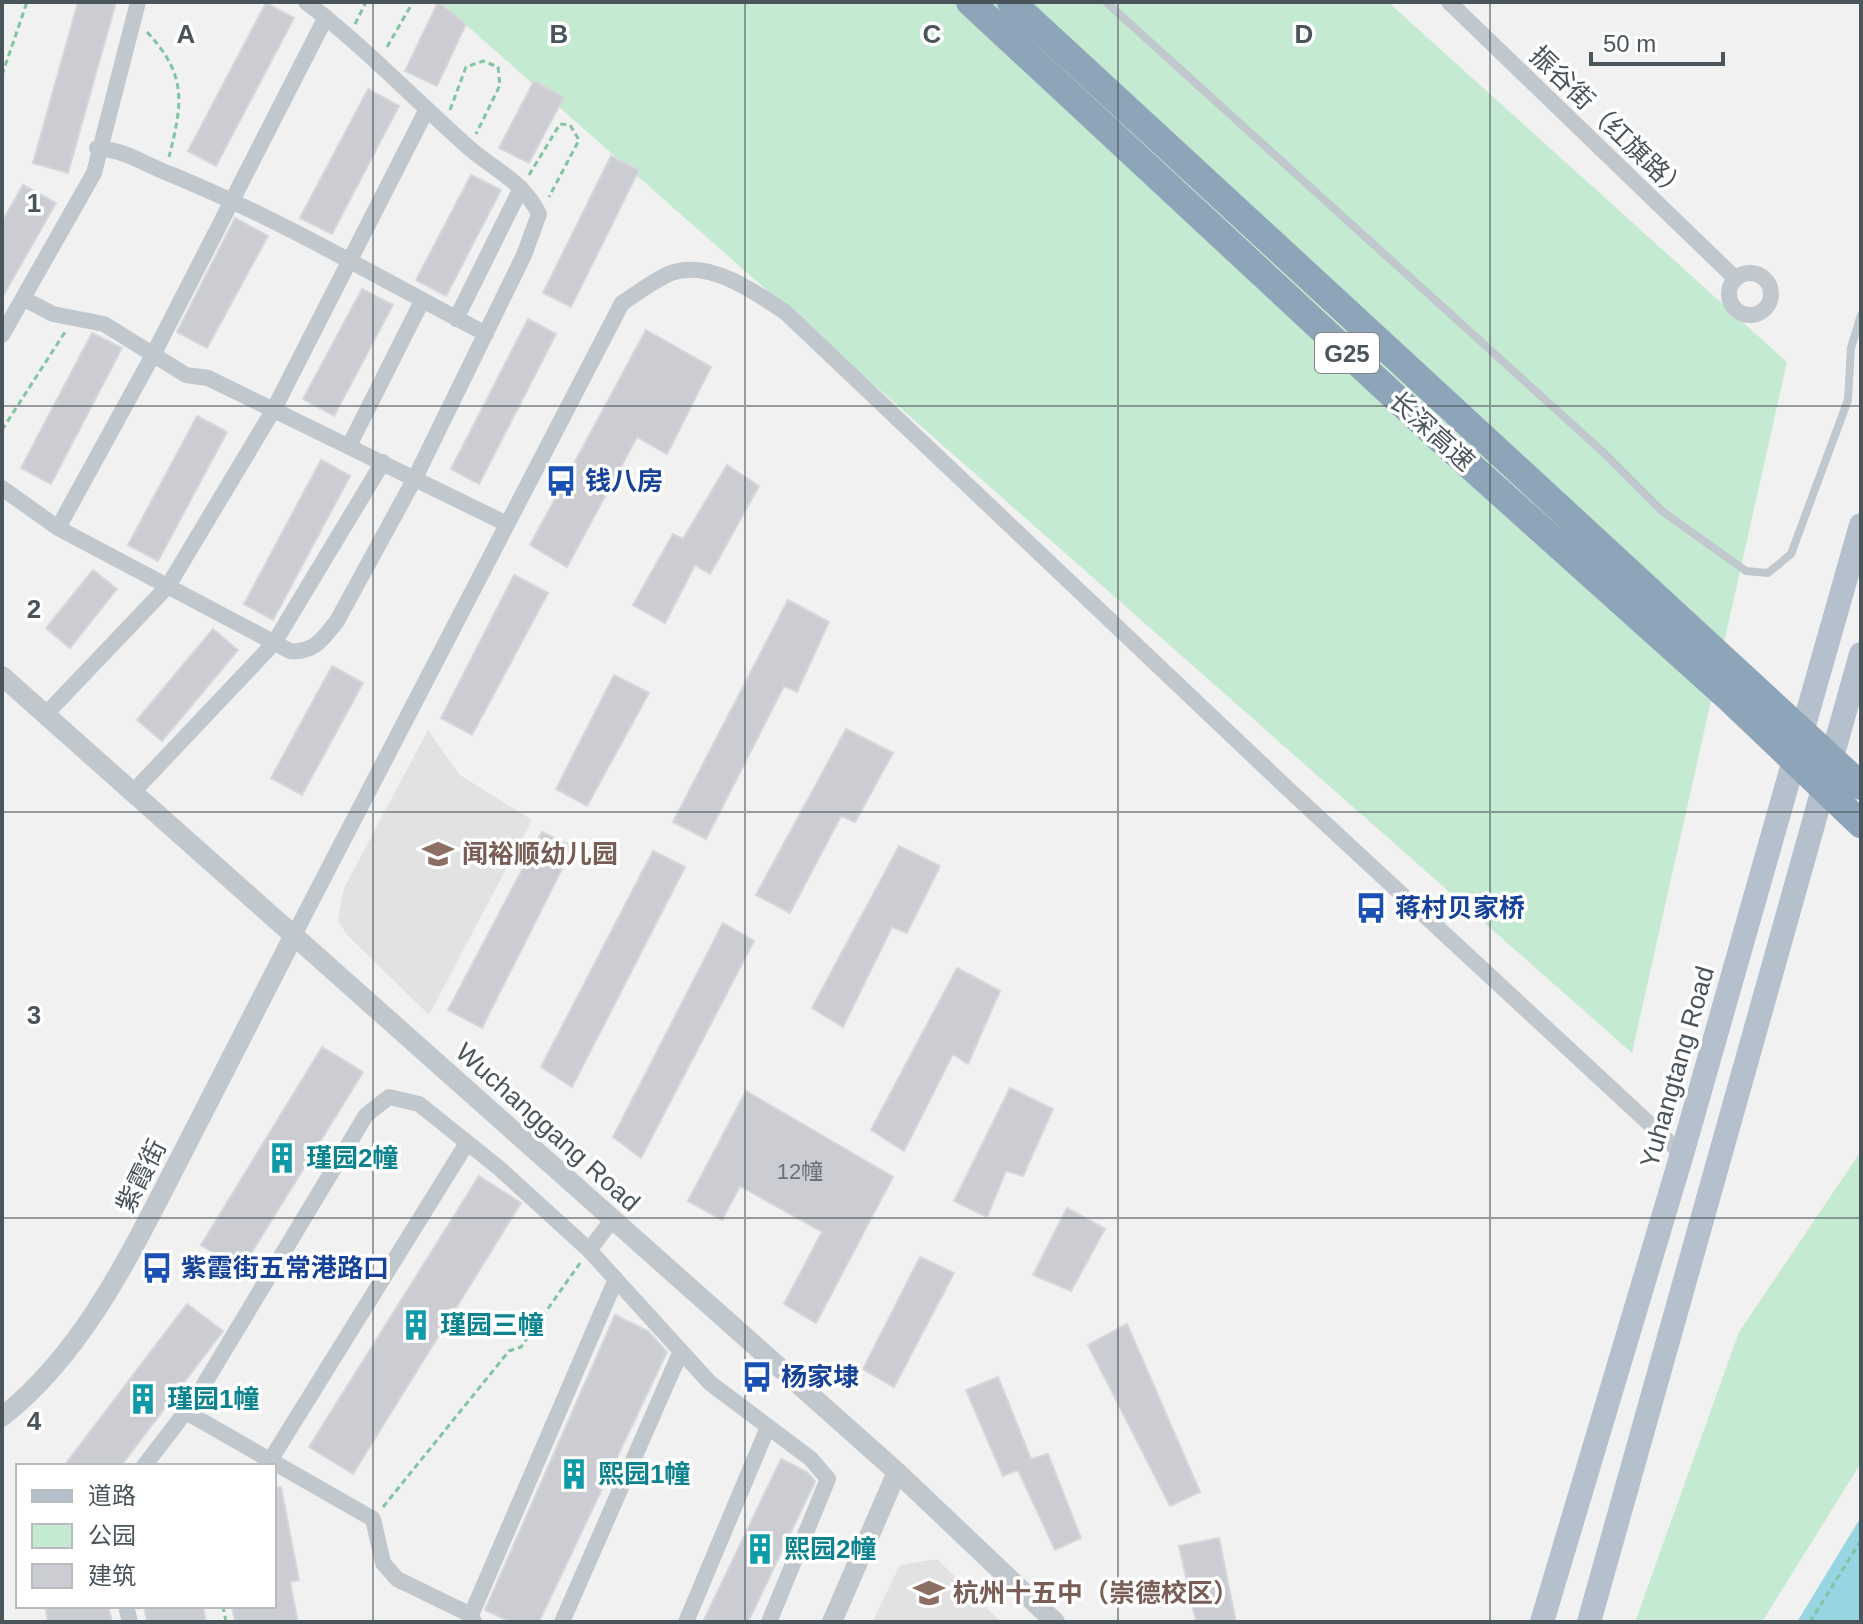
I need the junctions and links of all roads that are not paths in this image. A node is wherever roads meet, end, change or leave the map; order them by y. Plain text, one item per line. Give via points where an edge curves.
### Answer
1 (138, 2) edge
2 (306, 2) edge
3 (970, 2) edge
4 (1011, 2) edge
5 (1106, 2) edge
6 (1449, 2) edge
7 (326, 17) junction
8 (427, 109) junction
9 (100, 148) junction
10 (521, 188) junction
11 (232, 199) junction
12 (349, 262) junction
13 (1736, 279) dead end
14 (24, 299) junction
15 (422, 301) junction
16 (1861, 315) edge
17 (456, 319) junction
18 (486, 334) junction
19 (2, 335) edge
20 (154, 353) junction
21 (274, 409) junction
22 (349, 446) junction
23 (383, 462) junction
24 (415, 478) junction
25 (2, 488) edge
26 (507, 524) junction
27 (1861, 525) edge
28 (58, 528) junction
29 (168, 586) junction
30 (274, 643) junction
31 (1861, 654) edge
32 (2, 676) edge
33 (46, 714) junction
34 (1861, 786) edge
35 (133, 792) junction
36 (1861, 824) edge
37 (294, 935) junction
38 (467, 1143) junction
39 (1682, 1154) junction
40 (613, 1219) junction
41 (589, 1250) junction
42 (616, 1279) junction
43 (681, 1351) junction
44 (186, 1412) junction
45 (2, 1417) edge
46 (768, 1427) junction
47 (271, 1459) junction
48 (146, 1464) edge
49 (897, 1472) junction
50 (473, 1618) edge
51 (562, 1622) edge
52 (686, 1622) edge
53 (769, 1622) edge
54 (832, 1622) edge
55 (1055, 1622) edge
56 (1542, 1622) edge
57 (1589, 1622) edge

1 - 9 street
2 - 7 street
3 - 36 highway, 长深高速 / G25
4 - 34 highway, 长深高速 / G25
5 - 16 lane via 1662,511 1746,571 1768,573 1791,554 1848,400 1851,348
6 - 13 street, 振谷街（红旗路）
7 - 8 street
7 - 11 street
8 - 10 street
8 - 12 street
9 - 11 street via 126,151
9 - 14 street via 78,208
10 - 17 street
10 - 18 street via 539,214
11 - 12 street
11 - 20 street
12 - 15 street
12 - 21 street
14 - 19 street
14 - 20 street via 53,314 104,324
15 - 17 street
15 - 22 street
17 - 18 street
18 - 24 street
20 - 21 street via 186,375 208,378
20 - 28 street
21 - 22 street
21 - 29 street
22 - 23 street
23 - 24 street
23 - 30 street
24 - 26 street
24 - 30 street via 321,642 306,653
25 - 28 street
26 - 37 street
26 - 39 street via 622,303 672,272 713,272 751,289 796,323
27 - 39 main road, Yuhangtang Road
28 - 29 street
29 - 30 street
29 - 33 street
30 - 35 street
31 - 57 main road
32 - 33 street, Wuchanggang Road
33 - 35 street, Wuchanggang Road
35 - 37 street, Wuchanggang Road
37 - 40 street, Wuchanggang Road
37 - 45 street, 紫霞街 via 130,1255 80,1335 30,1395
38 - 41 street
38 - 44 street via 419,1104 389,1097 366,1115
38 - 47 street
39 - 56 main road, Yuhangtang Road
40 - 41 street
40 - 49 street, Wuchanggang Road
41 - 42 street
42 - 43 street
42 - 50 street
43 - 46 street via 710,1383
43 - 51 street
44 - 47 street
44 - 48 street
46 - 52 street
46 - 53 street via 828,1479
47 - 50 street via 373,1519 383,1563 397,1579
49 - 54 street
49 - 55 street, Wuchanggang Road

